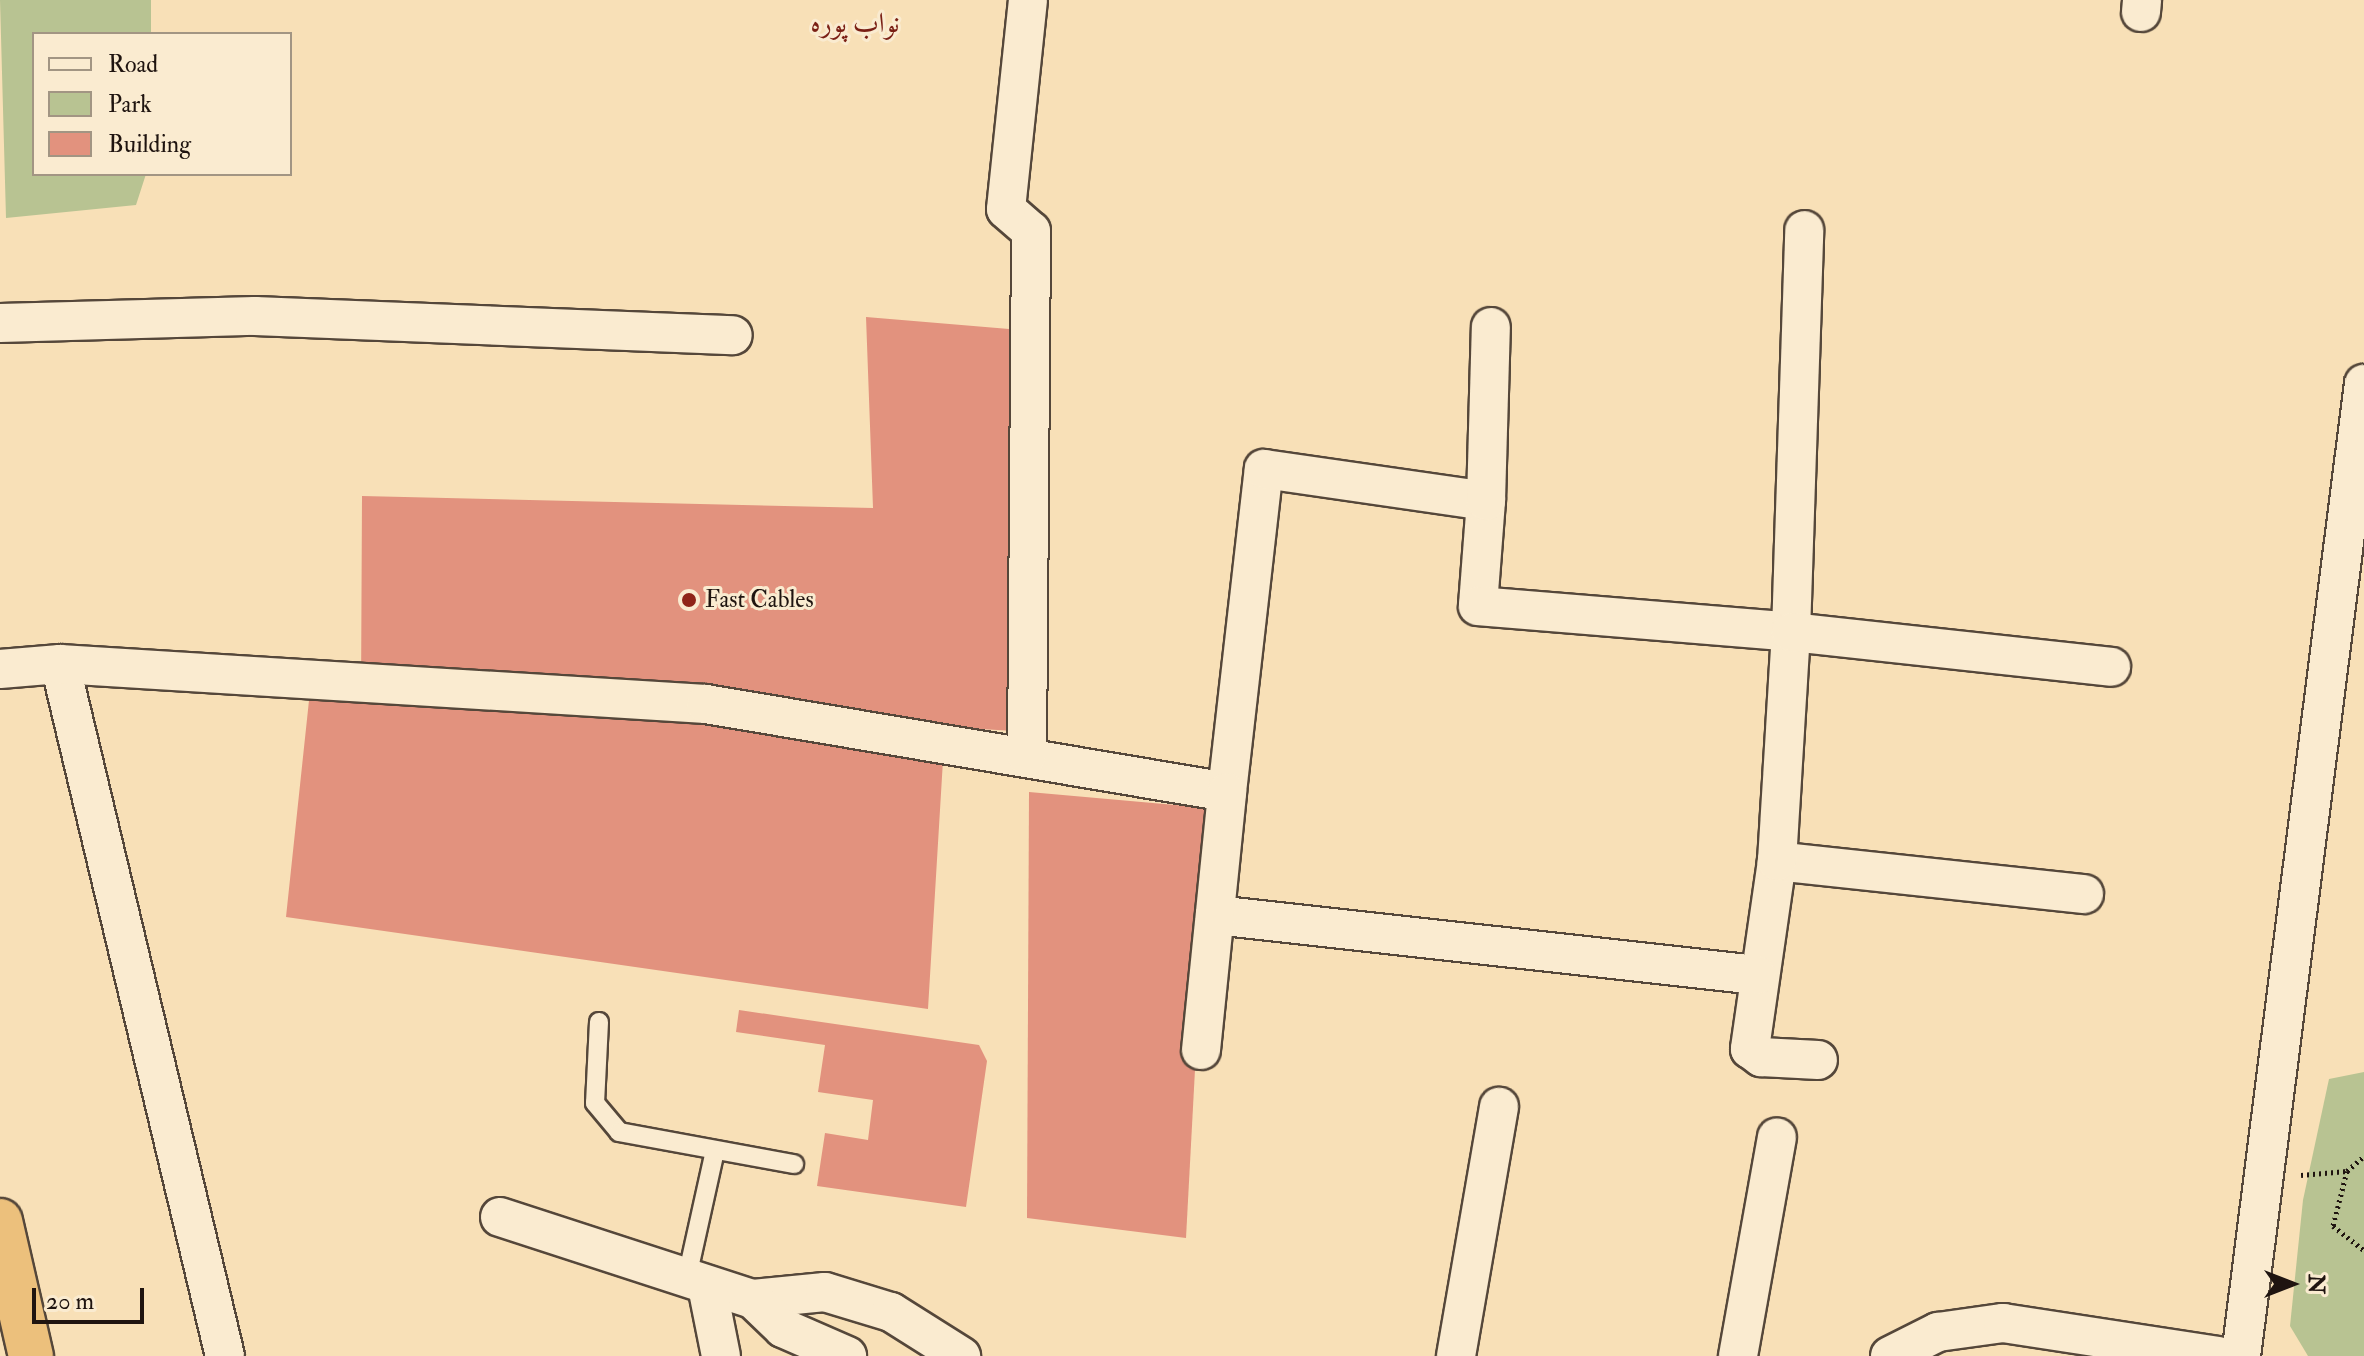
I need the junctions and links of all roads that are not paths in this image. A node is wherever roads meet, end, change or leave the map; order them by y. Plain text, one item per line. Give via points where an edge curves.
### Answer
1 (1028, 0) edge
2 (1804, 230) dead end
3 (0, 323) edge
4 (1491, 327) dead end
5 (733, 335) dead end
6 (2364, 384) edge
7 (1486, 501) junction
8 (2358, 501) edge
9 (1791, 632) junction
10 (60, 664) junction
11 (2111, 667) dead end
12 (0, 669) edge
13 (1027, 756) junction
14 (1227, 792) junction
15 (1777, 861) junction
16 (2084, 894) dead end
17 (1215, 915) junction
18 (1757, 975) junction
19 (599, 1022) dead end
20 (1201, 1050) dead end
21 (1818, 1060) dead end
22 (1499, 1107) dead end
23 (1777, 1137) dead end
24 (715, 1151) junction
25 (794, 1164) dead end
26 (500, 1217) dead end
27 (0, 1221) edge
28 (697, 1282) junction
29 (753, 1299) junction
30 (31, 1356) edge
31 (225, 1356) edge
32 (721, 1356) edge
33 (847, 1356) edge
34 (961, 1356) edge
35 (1456, 1356) edge
36 (1738, 1356) edge
37 (1890, 1356) edge
38 (2218, 1356) edge
39 (2241, 1356) edge

1 - 13 street via 1006,209 1031,231
2 - 9 street
3 - 5 street via 255,316
4 - 7 street
6 - 8 street
7 - 9 street via 1478,606
7 - 14 street via 1264,469
8 - 39 street
9 - 11 street
9 - 15 street
10 - 12 street
10 - 13 street via 706,704
10 - 31 street
13 - 14 street
14 - 17 street
15 - 16 street
15 - 18 street
17 - 18 street
17 - 20 street
18 - 21 street via 1750,1049 1761,1057
19 - 24 lane via 594,1083 603,1120 619,1132
22 - 35 street
23 - 36 street
24 - 25 lane
24 - 28 lane
26 - 28 street
27 - 30 highway
28 - 29 street
28 - 32 street
29 - 33 street via 783,1328
29 - 34 street via 825,1292 891,1312
37 - 38 street via 1938,1332 2003,1323

